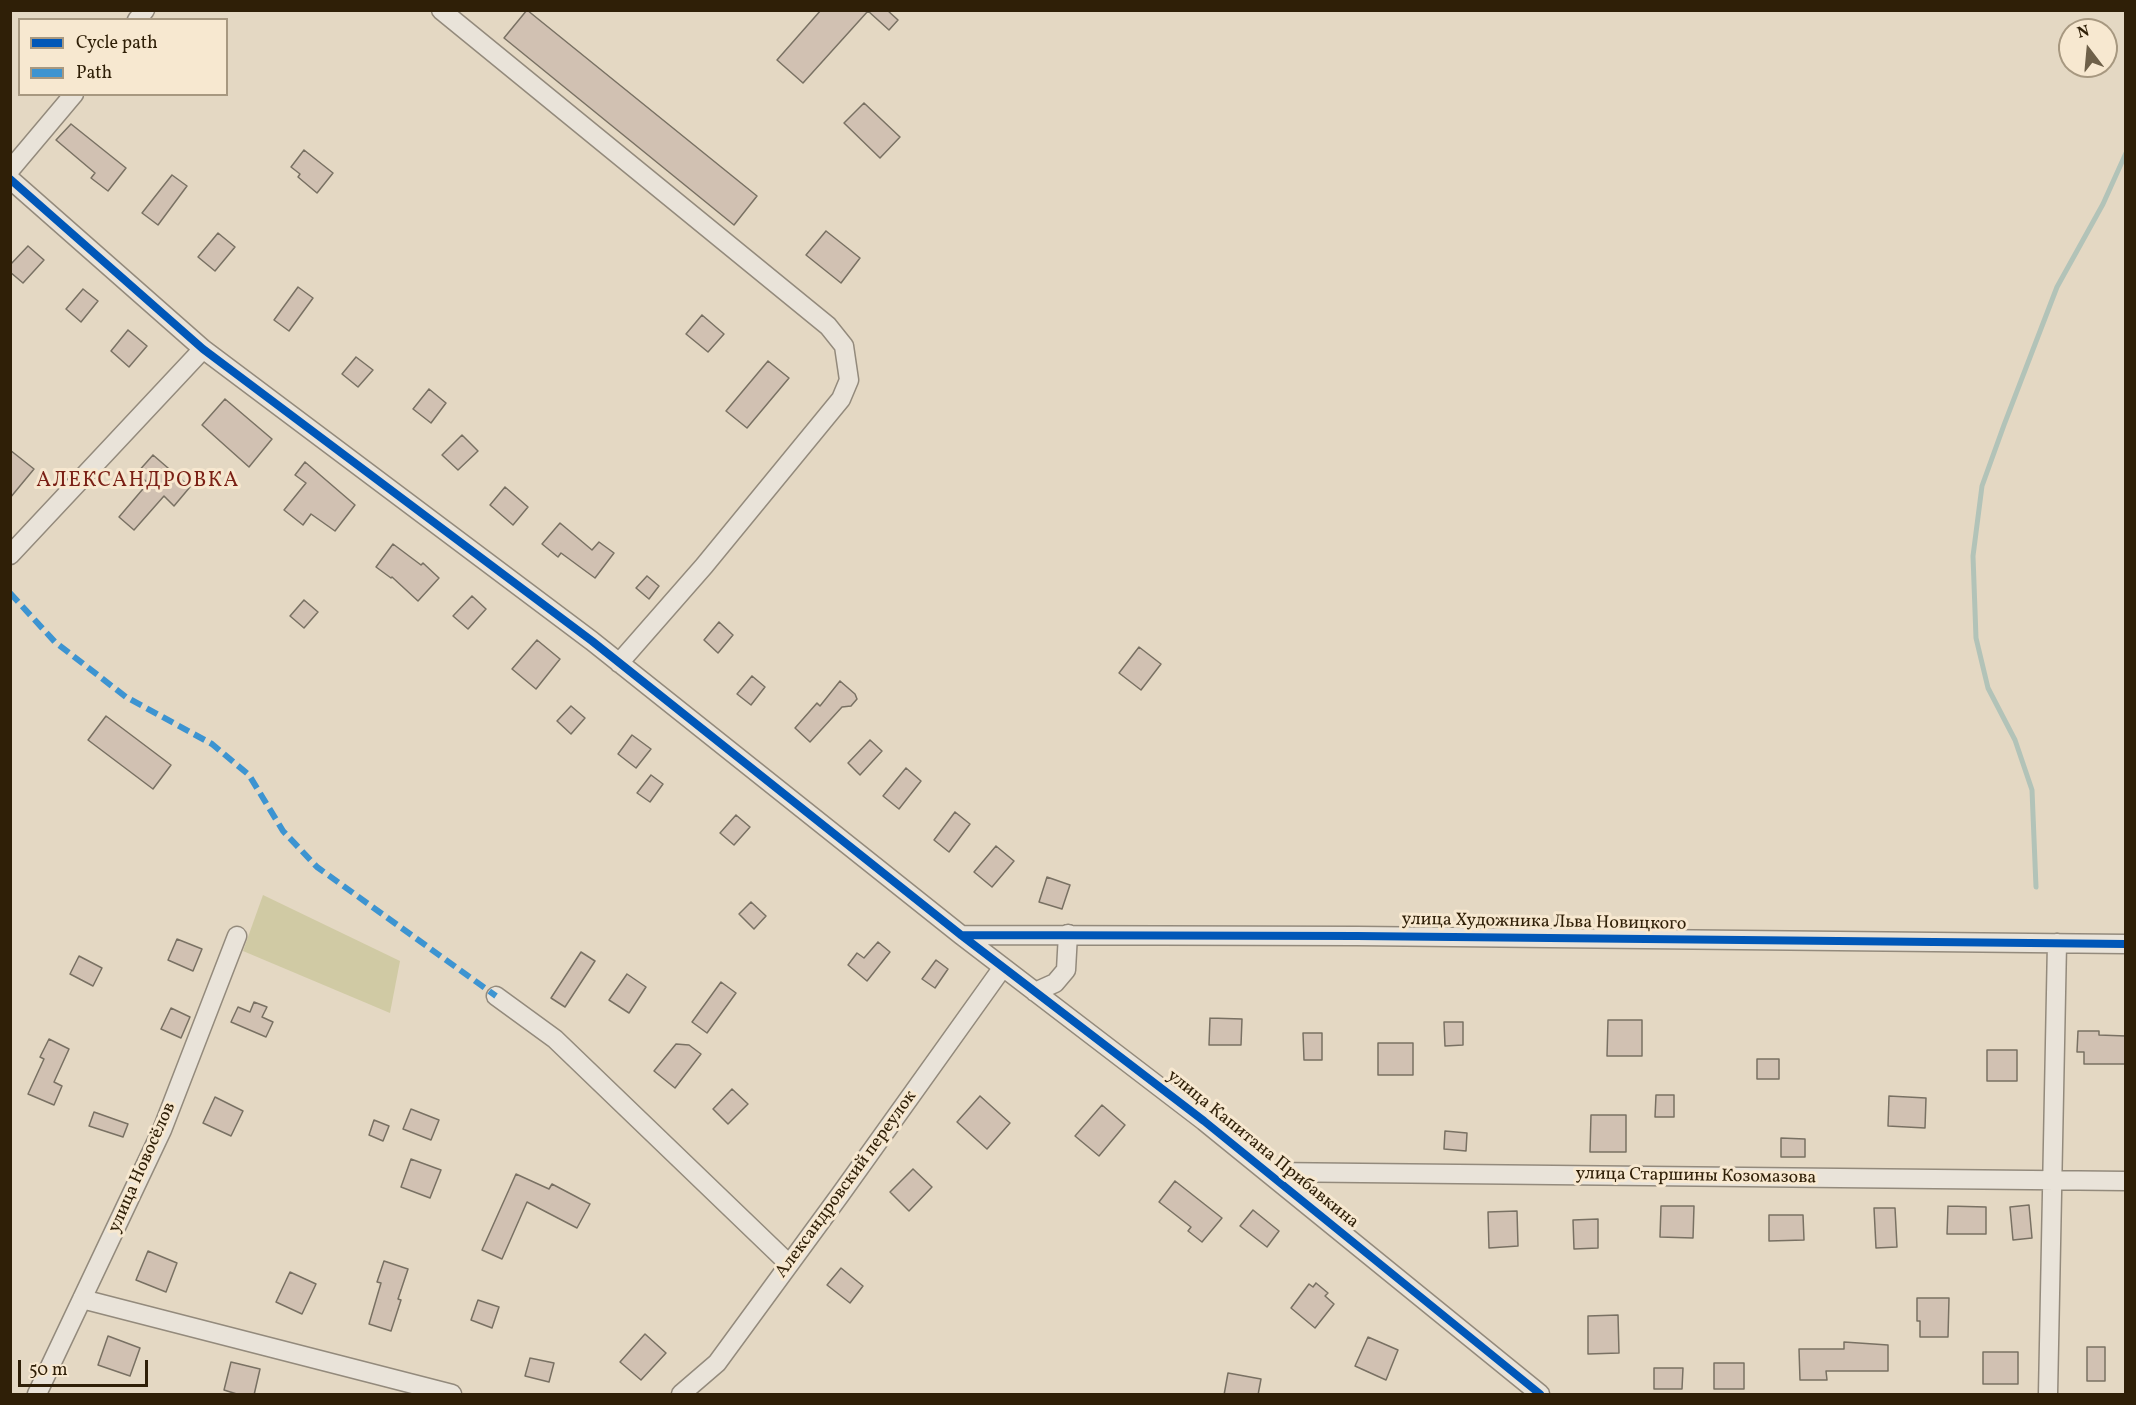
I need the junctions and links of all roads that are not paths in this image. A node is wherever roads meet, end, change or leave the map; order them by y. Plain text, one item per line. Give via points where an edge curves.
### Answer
1 (441, 10) edge
2 (72, 96) edge
3 (10, 170) edge
4 (10, 179) edge
5 (203, 350) junction
6 (10, 555) edge
7 (619, 663) junction
8 (1068, 934) junction
9 (961, 935) junction
10 (237, 936) dead end
11 (2056, 943) junction
12 (2126, 944) edge
13 (1003, 967) junction
14 (1035, 992) junction
15 (496, 996) dead end
16 (1267, 1172) junction
17 (2051, 1180) junction
18 (2126, 1181) edge
19 (789, 1264) junction
20 (82, 1299) junction
21 (37, 1395) edge
22 (452, 1395) edge
23 (681, 1395) edge
24 (1540, 1395) edge
25 (2048, 1395) edge

1 - 7 street via 828,326 844,346 849,380 841,399
2 - 3 street
4 - 5 street, улица Капитана Прибавкина
5 - 6 street
5 - 7 street, улица Капитана Прибавкина
7 - 9 street, улица Капитана Прибавкина
8 - 9 street, улица Художника Льва Новицкого
8 - 11 street, улица Художника Льва Новицкого
8 - 14 street via 1066,970 1054,983
9 - 13 street, улица Капитана Прибавкина
10 - 20 street, улица Новосёлов via 162,1130
11 - 12 street, улица Художника Льва Новицкого
11 - 17 street
13 - 14 street, улица Капитана Прибавкина
13 - 19 street, Александровский переулок
14 - 16 street, улица Капитана Прибавкина
15 - 19 street via 555,1039
16 - 17 street, улица Старшины Козомазова
16 - 24 street, улица Капитана Прибавкина
17 - 18 street, улица Старшины Козомазова
17 - 25 street
19 - 23 street, Александровский переулок via 717,1363
20 - 21 street, улица Новосёлов
20 - 22 street

